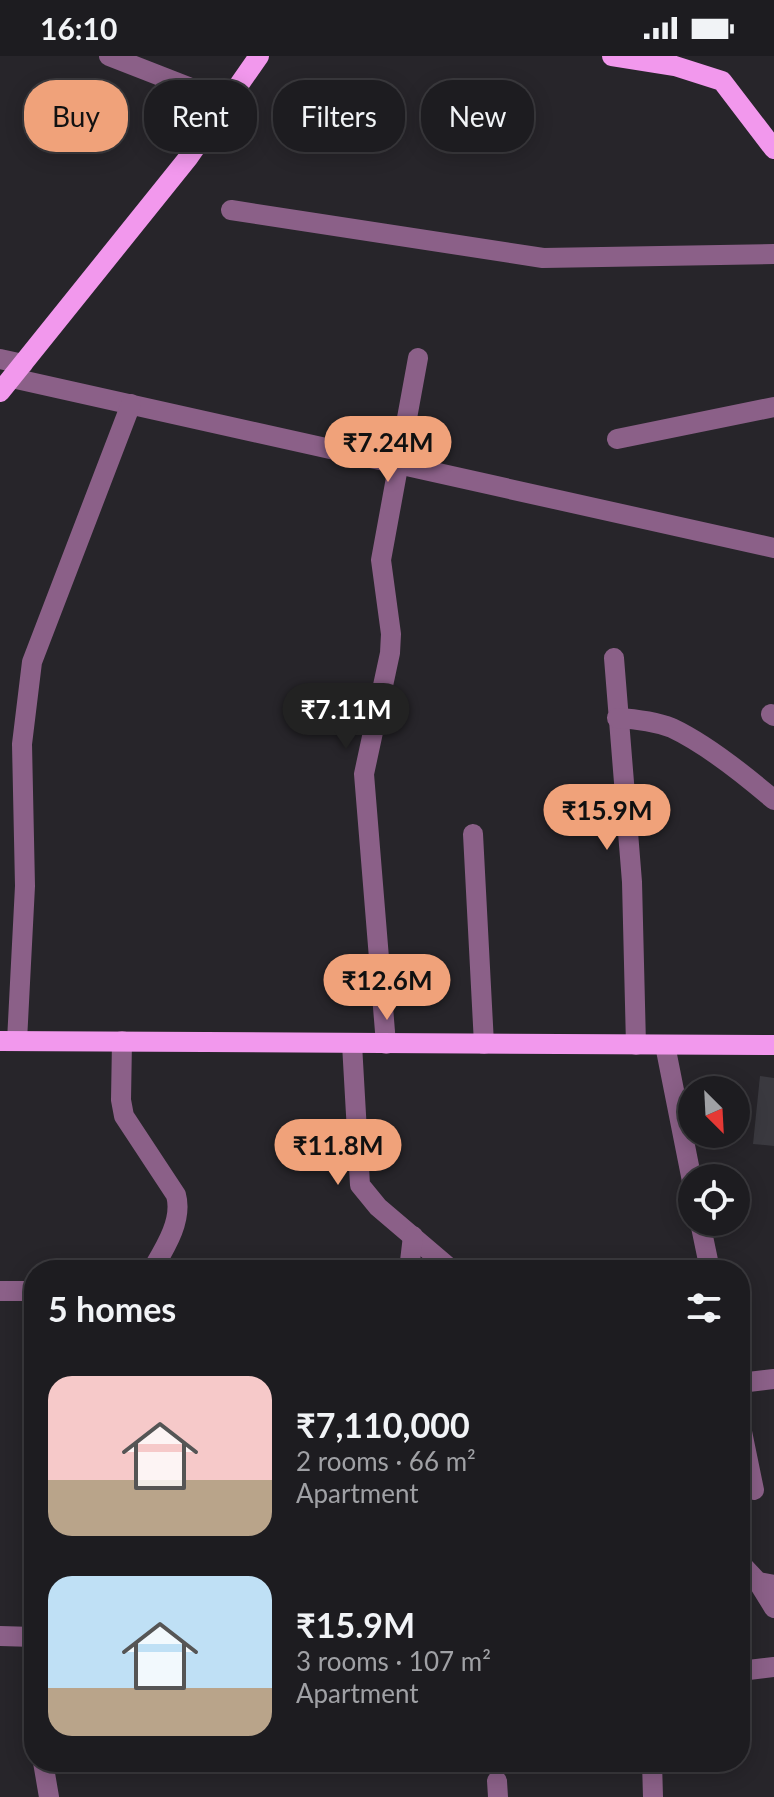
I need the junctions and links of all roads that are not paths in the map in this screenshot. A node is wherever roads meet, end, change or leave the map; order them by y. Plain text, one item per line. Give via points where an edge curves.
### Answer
1 (109, 56) edge
2 (259, 56) edge
3 (612, 56) edge
4 (679, 61) edge
5 (171, 80) edge
6 (242, 80) edge
7 (774, 149) edge
8 (192, 152) edge
9 (231, 210) dead end
10 (774, 254) edge
11 (418, 358) dead end
12 (0, 359) edge
13 (11, 378) edge
14 (131, 404) junction
15 (774, 407) edge
16 (617, 439) dead end
17 (397, 464) junction
18 (774, 548) edge
19 (614, 658) dead end
20 (617, 718) junction
21 (774, 800) edge
22 (473, 834) dead end
23 (8, 1041) edge
24 (122, 1041) junction
25 (352, 1044) junction
26 (386, 1044) junction
27 (484, 1044) junction
28 (636, 1045) junction
29 (665, 1045) junction
30 (774, 1045) edge
31 (689, 1164) edge
32 (413, 1236) junction
33 (703, 1236) edge
34 (158, 1260) edge
35 (410, 1260) edge
36 (441, 1260) edge
37 (708, 1260) edge
38 (0, 1291) edge
39 (24, 1291) edge
40 (774, 1379) edge
41 (750, 1382) edge
42 (750, 1471) edge
43 (754, 1490) dead end
44 (753, 1574) edge
45 (774, 1608) edge
46 (0, 1636) edge
47 (24, 1637) edge
48 (774, 1667) edge
49 (750, 1670) edge
50 (45, 1772) edge
51 (652, 1772) edge
52 (49, 1797) edge
53 (653, 1797) edge

1 - 5 street
2 - 6 main road
3 - 4 main road
4 - 7 main road via 722,81
8 - 13 main road
9 - 10 street via 543,258
11 - 17 street
12 - 13 street
13 - 14 street
14 - 17 street
14 - 23 street via 32,662 22,744 25,886
15 - 16 street
17 - 18 street
17 - 26 street via 381,560 390,653 364,774
19 - 20 street
20 - 21 street via 673,729
20 - 28 street via 632,882
22 - 27 street
23 - 24 main road
24 - 25 main road
24 - 34 street via 124,1116 179,1206
25 - 26 main road
25 - 32 street via 360,1185
26 - 27 main road
27 - 28 main road
28 - 29 main road
29 - 30 main road
29 - 31 street
32 - 35 street
32 - 36 street
33 - 37 street
38 - 39 street
40 - 41 street
42 - 43 street
44 - 45 street
46 - 47 street
48 - 49 street
50 - 52 street
51 - 53 street

